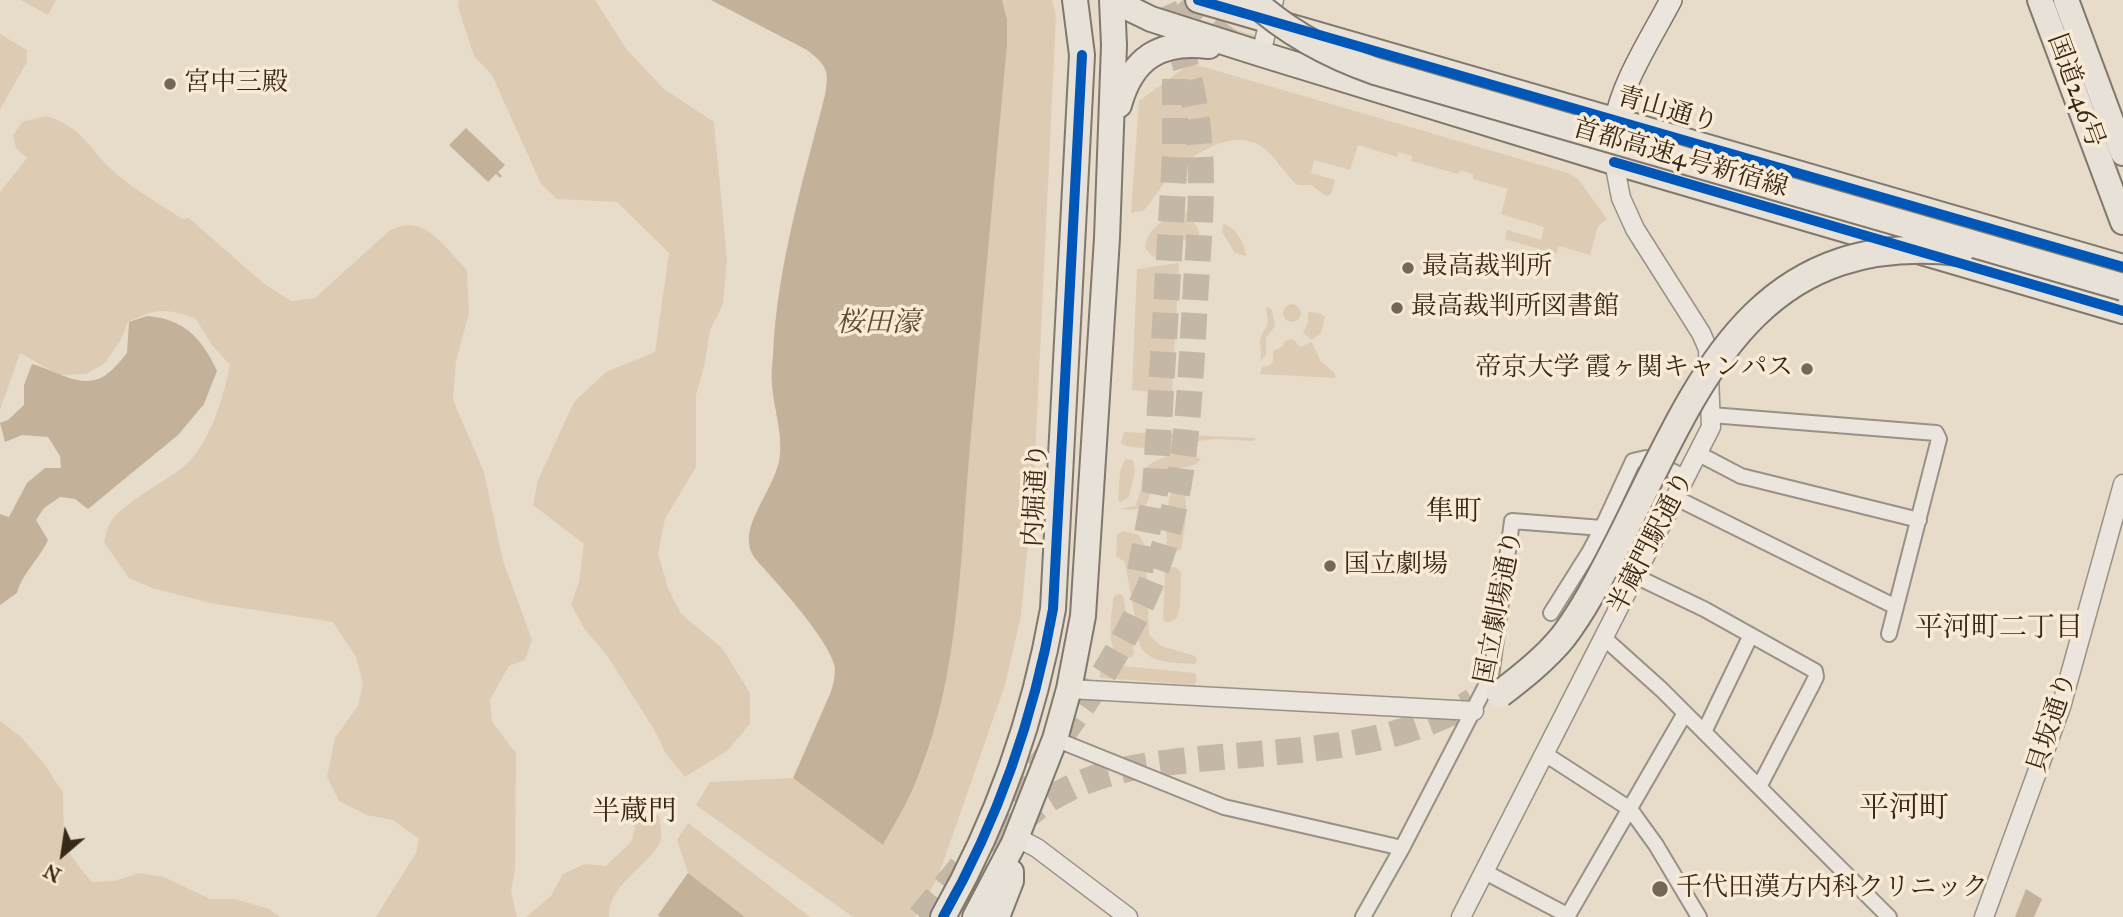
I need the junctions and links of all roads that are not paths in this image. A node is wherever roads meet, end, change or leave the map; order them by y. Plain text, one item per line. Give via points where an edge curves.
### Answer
1 (1075, 0) edge
2 (1083, 0) edge
3 (1112, 0) edge
4 (1198, 0) edge
5 (1252, 0) edge
6 (1671, 0) edge
7 (2040, 0) edge
8 (2066, 0) edge
9 (1272, 11) edge
10 (1261, 54) junction
11 (1082, 55) junction
12 (1615, 120) junction
13 (1112, 138) junction
14 (2123, 153) edge
15 (1614, 162) junction
16 (2123, 222) edge
17 (2123, 267) edge
18 (2123, 288) edge
19 (2123, 311) edge
20 (1711, 415) junction
21 (1699, 454) junction
22 (1686, 478) junction
23 (2123, 484) edge
24 (1675, 498) junction
25 (1919, 520) junction
26 (2118, 521) edge
27 (1602, 528) junction
28 (1635, 576) junction
29 (1896, 607) junction
30 (1551, 613) dead end
31 (1889, 634) dead end
32 (1750, 637) junction
33 (1603, 638) junction
34 (1069, 689) junction
35 (1500, 694) tunnel mouth
36 (1474, 711) junction
37 (1685, 713) junction
38 (1704, 732) junction
39 (1055, 739) junction
40 (1545, 754) junction
41 (1759, 787) junction
42 (1630, 809) junction
43 (1015, 840) junction
44 (1402, 848) junction
45 (1485, 872) junction
46 (1567, 916) edge
47 (943, 917) edge
48 (975, 917) edge
49 (998, 917) edge
50 (1128, 917) edge
51 (1363, 917) edge
52 (1461, 917) edge
53 (1699, 917) edge
54 (1889, 917) edge
55 (1984, 917) edge

1 - 11 highway, 内堀通り
2 - 11 highway
3 - 10 highway via 1152,19
3 - 11 highway
3 - 13 highway, 内堀通り
4 - 9 highway, 青山通り
5 - 18 highway, 首都高速4号新宿線, bridge via 1309,42 1375,71
6 - 12 main road via 1622,96
7 - 16 highway, 国道246号
8 - 14 highway, 国道246号
9 - 10 street
9 - 12 highway, 青山通り
10 - 13 highway via 1198,45 1155,52 1126,84
10 - 15 highway
11 - 47 highway, 内堀通り via 1053,610 1024,729 977,854
12 - 15 main road
12 - 17 highway, 青山通り
13 - 34 highway, 内堀通り via 1087,576
15 - 19 highway
15 - 20 street, 半蔵門駅通り via 1621,198 1635,229 1702,332 1708,349
18 - 35 highway, 首都高速4号新宿線, bridge via 1975,254 1919,249 1840,262 1781,291 1743,324 1716,358 1571,625 1548,653
20 - 21 street, 半蔵門駅通り via 1711,427
20 - 25 street via 1936,433 1939,439
21 - 22 street, 半蔵門駅通り
21 - 25 street via 1741,476
22 - 24 street, 半蔵門駅通り
22 - 27 street via 1646,458 1633,461
23 - 26 street, 貝坂通り
24 - 28 street, 半蔵門駅通り
24 - 29 street
25 - 29 street
26 - 55 street, 貝坂通り via 2061,707
27 - 30 street
27 - 36 street, 国立劇場通り via 1512,520 1491,677
28 - 32 street
28 - 33 street, 半蔵門駅通り
29 - 31 street
32 - 38 street
32 - 41 street via 1815,671 1816,677
33 - 37 street
33 - 40 street, 半蔵門駅通り
34 - 36 street
34 - 39 highway, 内堀通り
36 - 44 street, 国立劇場通り
37 - 38 street
37 - 42 street
38 - 41 street
39 - 43 highway, 内堀通り
39 - 44 street via 1224,807
40 - 42 street
40 - 45 street, 半蔵門駅通り
41 - 54 street
42 - 46 street
42 - 53 street
43 - 48 highway, 内堀通り
43 - 49 highway via 1011,881
43 - 50 street via 1037,848
44 - 51 street, 国立劇場通り
45 - 46 street
45 - 52 street, 半蔵門駅通り

